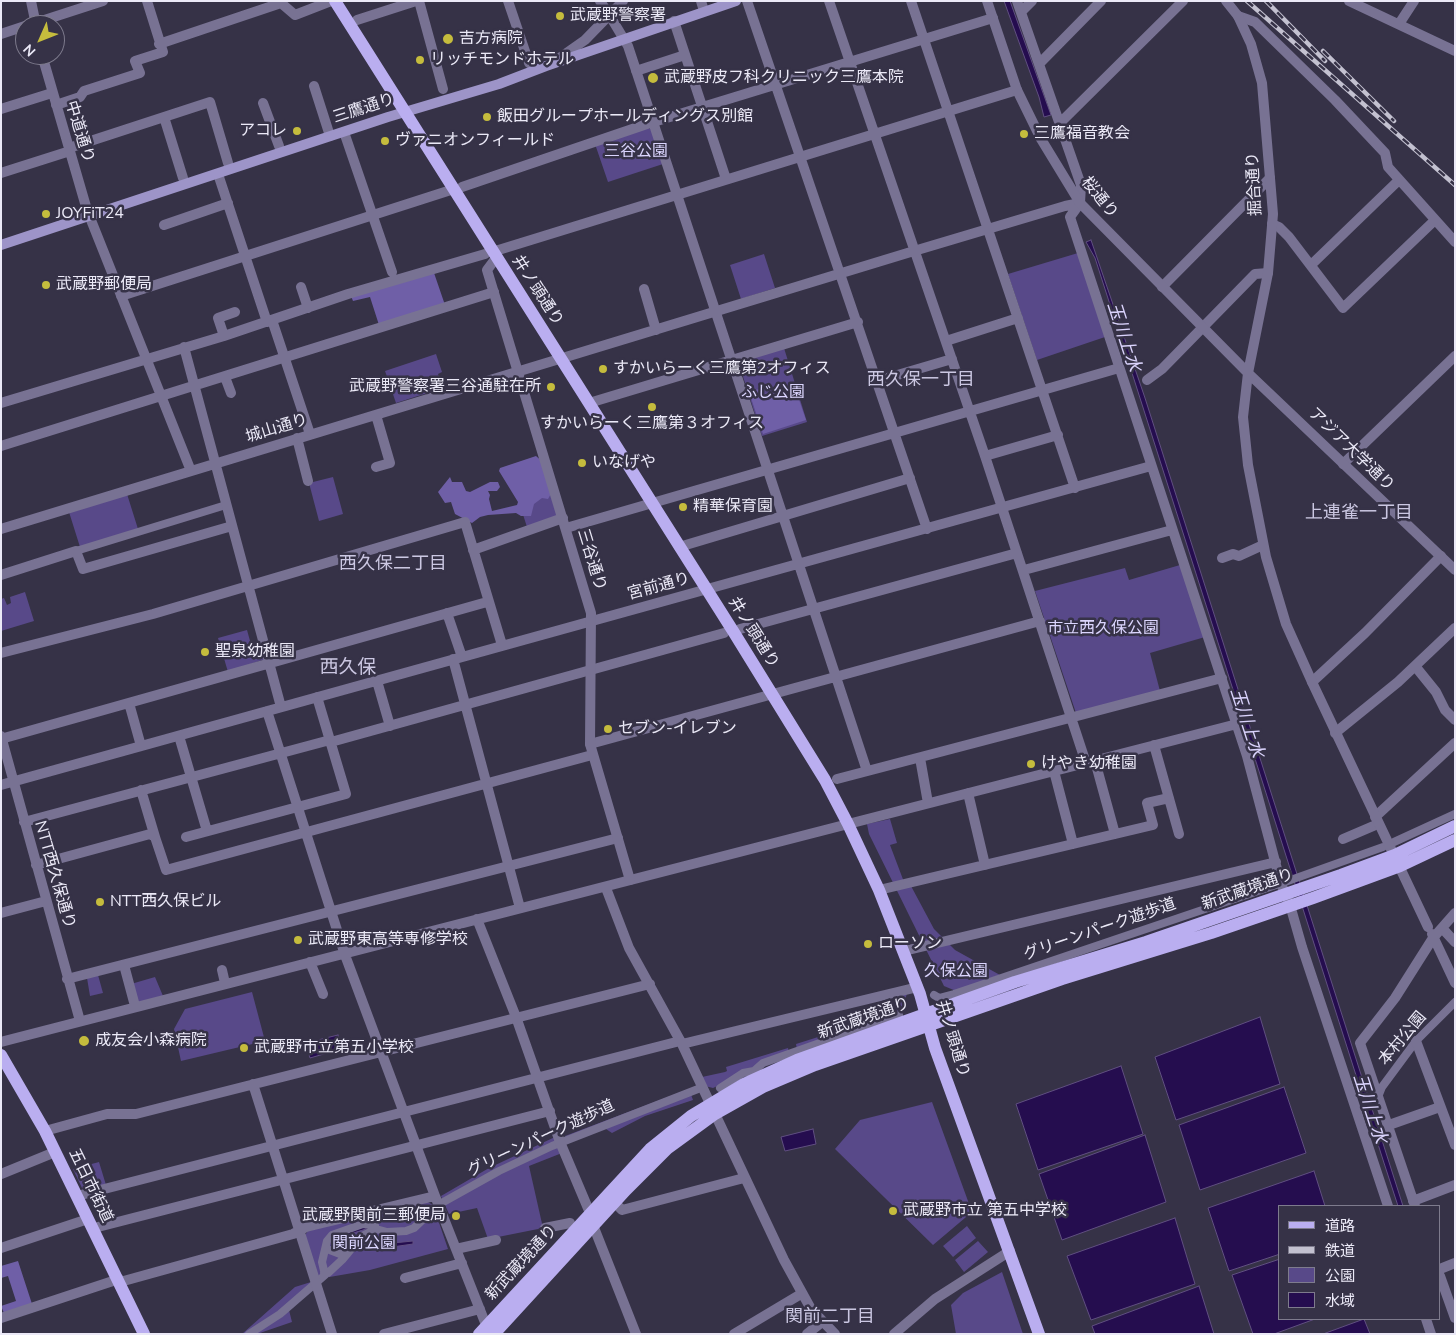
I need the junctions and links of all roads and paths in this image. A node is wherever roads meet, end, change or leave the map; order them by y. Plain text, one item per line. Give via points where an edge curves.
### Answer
1 (31, 1) edge
2 (103, 1) edge
3 (147, 1) edge
4 (331, 1) edge
5 (335, 1) edge
6 (417, 1) edge
7 (508, 1) edge
8 (600, 1) edge
9 (623, 1) edge
10 (736, 1) edge
11 (748, 1) edge
12 (829, 1) edge
13 (911, 1) edge
14 (987, 1) edge
15 (1017, 1) edge
16 (1032, 1) edge
17 (1101, 1) edge
18 (1182, 1) edge
19 (1226, 1) edge
20 (1349, 1) edge
21 (1414, 1) edge
22 (266, 4) edge
23 (703, 6) edge
24 (1021, 12) junction
25 (33, 15) edge
26 (61, 15) edge
27 (610, 16) junction
28 (1238, 16) junction
29 (993, 18) junction
30 (357, 20) dead end
31 (674, 21) junction
32 (1399, 24) junction
33 (15, 29) edge
34 (1, 34) edge
35 (624, 39) junction
36 (924, 40) junction
37 (159, 44) junction
38 (1453, 47) edge
39 (685, 55) junction
40 (529, 63) dead end
41 (849, 63) junction
42 (1039, 64) junction
43 (45, 65) edge
44 (546, 66) junction
45 (636, 71) junction
46 (776, 85) junction
47 (314, 86) dead end
48 (443, 89) dead end
49 (1017, 90) junction
50 (52, 93) junction
51 (263, 103) dead end
52 (56, 105) junction
53 (1, 108) edge
54 (702, 108) junction
55 (948, 110) junction
56 (404, 112) junction
57 (164, 117) junction
58 (654, 122) junction
59 (1060, 123) junction
60 (344, 132) junction
61 (873, 134) junction
62 (330, 136) junction
63 (279, 146) dead end
64 (69, 150) junction
65 (800, 156) junction
66 (228, 163) dead end
67 (1, 173) edge
68 (218, 174) junction
69 (183, 178) dead end
70 (1270, 178) junction
71 (726, 179) junction
72 (1399, 180) junction
73 (458, 188) junction
74 (676, 194) junction
75 (228, 203) junction
76 (1080, 203) junction
77 (373, 215) junction
78 (90, 217) junction
79 (1435, 220) junction
80 (1272, 224) junction
81 (164, 225) dead end
82 (988, 229) junction
83 (1455, 242) edge
84 (1, 246) edge
85 (914, 251) junction
86 (491, 254) junction
87 (245, 256) junction
88 (1311, 265) junction
89 (392, 272) dead end
90 (1268, 273) junction
91 (841, 274) junction
92 (301, 287) dead end
93 (1162, 287) junction
94 (644, 289) dead end
95 (494, 292) junction
96 (121, 296) junction
97 (308, 308) junction
98 (717, 311) junction
99 (236, 312) dead end
100 (1018, 318) junction
101 (269, 321) junction
102 (858, 322) junction
103 (1203, 328) junction
104 (656, 330) junction
105 (224, 336) junction
106 (946, 341) junction
107 (184, 347) junction
108 (1455, 356) edge
109 (286, 358) junction
110 (148, 359) junction
111 (562, 359) junction
112 (733, 359) junction
113 (952, 359) junction
114 (1119, 368) junction
115 (518, 372) junction
116 (1248, 373) junction
117 (225, 377) junction
118 (1147, 380) dead end
119 (877, 381) junction
120 (194, 386) junction
121 (1044, 390) junction
122 (231, 393) dead end
123 (162, 396) junction
124 (1, 403) edge
125 (589, 403) junction
126 (969, 411) junction
127 (376, 414) junction
128 (895, 433) junction
129 (310, 434) junction
130 (1058, 435) junction
131 (297, 438) junction
132 (1, 446) edge
133 (986, 456) junction
134 (215, 463) junction
135 (1343, 464) junction
136 (1151, 466) junction
137 (376, 467) dead end
138 (769, 469) junction
139 (191, 470) junction
140 (910, 478) junction
141 (308, 481) dead end
142 (1075, 488) junction
143 (651, 503) junction
144 (226, 505) junction
145 (1003, 508) junction
146 (784, 518) junction
147 (564, 523) junction
148 (232, 526) junction
149 (1, 529) edge
150 (927, 529) junction
151 (1172, 530) junction
152 (1263, 545) junction
153 (680, 547) junction
154 (473, 550) junction
155 (76, 551) junction
156 (1018, 553) junction
157 (1441, 556) junction
158 (1222, 558) dead end
159 (799, 564) junction
160 (1024, 570) junction
161 (1455, 570) edge
162 (1, 575) edge
163 (247, 585) junction
164 (706, 590) junction
165 (487, 602) junction
166 (814, 608) junction
167 (446, 613) junction
168 (590, 621) junction
169 (1040, 621) junction
170 (1455, 628) edge
171 (740, 629) dead end
172 (724, 634) dead end
173 (502, 645) junction
174 (1, 653) edge
175 (457, 658) junction
176 (270, 663) junction
177 (1415, 666) junction
178 (589, 670) junction
179 (836, 677) junction
180 (1222, 678) junction
181 (377, 680) junction
182 (1312, 682) junction
183 (772, 695) junction
184 (317, 697) junction
185 (130, 703) junction
186 (465, 704) junction
187 (281, 707) junction
188 (267, 711) junction
189 (1072, 717) junction
190 (1455, 720) edge
191 (1237, 724) junction
192 (390, 726) junction
193 (1335, 733) junction
194 (179, 736) junction
195 (1, 738) edge
196 (331, 741) junction
197 (1455, 743) edge
198 (590, 744) junction
199 (141, 746) junction
200 (1154, 746) junction
201 (280, 754) junction
202 (592, 755) junction
203 (920, 758) junction
204 (1091, 762) junction
205 (867, 771) junction
206 (1054, 771) junction
207 (191, 778) junction
208 (837, 779) dead end
209 (14, 782) junction
210 (486, 784) junction
211 (1, 785) edge
212 (141, 790) junction
213 (968, 793) junction
214 (1169, 798) junction
215 (928, 803) junction
216 (296, 808) junction
217 (1455, 814) edge
218 (1377, 820) junction
219 (24, 822) junction
220 (848, 824) junction
221 (1455, 826) edge
222 (207, 831) junction
223 (305, 834) junction
224 (1115, 834) junction
225 (1179, 834) dead end
226 (155, 837) junction
227 (186, 837) dead end
228 (618, 838) junction
229 (1343, 839) dead end
230 (1455, 840) edge
231 (1073, 844) junction
232 (1383, 847) dead end
233 (1396, 855) junction
234 (1276, 862) junction
235 (985, 864) junction
236 (36, 865) junction
237 (509, 866) junction
238 (630, 880) junction
239 (1276, 885) dead end
240 (1309, 887) junction
241 (606, 888) junction
242 (879, 890) junction
243 (1288, 896) junction
244 (46, 901) junction
245 (520, 908) junction
246 (1, 913) edge
247 (331, 913) junction
248 (1455, 913) edge
249 (477, 919) junction
250 (1442, 928) junction
251 (1433, 938) junction
252 (1455, 942) edge
253 (904, 951) junction
254 (345, 955) junction
255 (310, 962) junction
256 (124, 965) junction
257 (222, 970) dead end
258 (67, 979) junction
259 (1455, 983) edge
260 (225, 984) junction
261 (650, 984) junction
262 (918, 986) junction
263 (323, 994) dead end
264 (934, 995) dead end
265 (1455, 1002) edge
266 (135, 1006) junction
267 (900, 1015) dead end
268 (516, 1017) junction
269 (927, 1020) junction
270 (80, 1021) junction
271 (1416, 1041) junction
272 (1, 1042) edge
273 (681, 1043) junction
274 (380, 1052) junction
275 (2, 1058) edge
276 (538, 1078) junction
277 (253, 1084) junction
278 (720, 1088) dead end
279 (698, 1089) dead end
280 (1378, 1097) junction
281 (1440, 1107) junction
282 (712, 1109) junction
283 (550, 1111) junction
284 (404, 1113) junction
285 (1450, 1119) edge
286 (1389, 1125) junction
287 (45, 1130) junction
288 (560, 1142) junction
289 (1455, 1145) edge
290 (273, 1146) junction
291 (416, 1146) junction
292 (55, 1152) junction
293 (1, 1174) edge
294 (744, 1178) junction
295 (283, 1180) junction
296 (1455, 1185) edge
297 (77, 1196) junction
298 (436, 1200) junction
299 (1414, 1204) edge
300 (1388, 1205) edge
301 (619, 1207) dead end
302 (374, 1210) junction
303 (592, 1219) junction
304 (93, 1223) junction
305 (570, 1223) dead end
306 (375, 1227) junction
307 (545, 1228) dead end
308 (299, 1231) junction
309 (496, 1240) dead end
310 (1, 1248) edge
311 (327, 1249) junction
312 (456, 1249) junction
313 (1010, 1251) junction
314 (347, 1254) junction
315 (462, 1263) junction
316 (1455, 1263) edge
317 (1441, 1269) edge
318 (324, 1273) junction
319 (405, 1278) dead end
320 (1441, 1279) edge
321 (119, 1281) junction
322 (316, 1283) junction
323 (802, 1294) junction
324 (480, 1309) junction
325 (1454, 1315) edge
326 (1, 1318) edge
327 (1426, 1320) edge
328 (822, 1322) junction
329 (487, 1332) edge
330 (144, 1334) edge
331 (249, 1334) edge
332 (332, 1334) edge
333 (384, 1334) edge
334 (636, 1334) edge
335 (734, 1334) edge
336 (807, 1334) edge
337 (834, 1334) edge
338 (894, 1334) edge
339 (1038, 1334) edge
340 (1431, 1334) edge

1 - 25 street
2 - 26 street
3 - 37 street
4 - 22 street via 295,15 281,2
5 - 56 main road, 井ノ頭通り
6 - 30 street
6 - 48 street
7 - 40 street
8 - 27 street
9 - 27 street
10 - 23 main road, 三鷹通り
11 - 46 street
12 - 41 street
13 - 36 street
14 - 29 street, 桜通り
15 - 24 street
16 - 24 street
17 - 42 street
18 - 59 street
19 - 28 street, 掘合通り
20 - 32 street
21 - 32 street
22 - 37 street
23 - 31 main road, 三鷹通り
24 - 42 street
27 - 35 street
27 - 44 street via 574,49
28 - 70 street, 掘合通り via 1251,44 1262,83
28 - 72 street via 1254,22 1334,100 1385,153 1388,167
29 - 36 street
29 - 49 street, 桜通り
31 - 35 main road, 三鷹通り
31 - 39 street
32 - 38 street
33 - 34 street
35 - 44 main road, 三鷹通り
35 - 45 street
36 - 41 street
36 - 55 street
37 - 52 street via 163,52 135,61 140,73 84,91 80,97
39 - 45 street
39 - 54 street
41 - 46 street
41 - 61 street
42 - 59 street
43 - 50 street, 中道通り
44 - 56 main road, 三鷹通り via 499,84
45 - 58 street
46 - 54 street
46 - 65 street
47 - 62 street
49 - 55 street
49 - 76 street, 桜通り via 1041,139
50 - 52 street, 中道通り
50 - 53 street
51 - 63 street
52 - 64 street, 中道通り
54 - 58 street
54 - 71 street
55 - 61 street
55 - 82 street
56 - 60 main road, 三鷹通り
56 - 73 main road, 井ノ頭通り
57 - 64 street
57 - 66 street via 210,102
57 - 69 street
58 - 73 street
58 - 74 street
59 - 76 street via 1081,185
60 - 62 main road, 三鷹通り
60 - 77 street
61 - 65 street
61 - 85 street
62 - 68 main road, 三鷹通り
64 - 67 street
64 - 78 street, 中道通り
65 - 71 street
65 - 91 street
68 - 75 street
68 - 78 main road, 三鷹通り
70 - 80 street, 掘合通り
70 - 93 street
71 - 74 street
72 - 79 street
72 - 88 street
73 - 77 street
73 - 86 main road, 井ノ頭通り
74 - 86 street
74 - 98 street
75 - 81 street
75 - 87 street
76 - 82 street, 城山通り
76 - 93 street, 桜通り
76 - 114 street via 1070,217
77 - 87 street
77 - 89 street
78 - 84 main road, 三鷹通り
78 - 96 street, 中道通り
79 - 83 street
79 - 88 street via 1343,308
80 - 88 street via 1289,237
80 - 90 street, 掘合通り
82 - 85 street, 城山通り
82 - 100 street
85 - 91 street, 城山通り
85 - 106 street
86 - 95 street, 三谷通り via 487,270
86 - 97 street
86 - 111 main road, 井ノ頭通り
87 - 96 street
87 - 101 street
90 - 103 street via 1255,274
90 - 116 street, 掘合通り
91 - 98 street, 城山通り
91 - 102 street
92 - 97 street
93 - 103 street, 桜通り
94 - 104 street
95 - 109 street
95 - 115 street, 三谷通り
96 - 110 street, 中道通り
97 - 101 street
98 - 104 street, 城山通り
98 - 112 street
99 - 105 street via 218,318
100 - 106 street
100 - 121 street
101 - 105 street
101 - 109 street
102 - 112 street
102 - 119 street
103 - 116 street, 桜通り
103 - 118 street
104 - 111 street, 城山通り
105 - 107 street
106 - 113 street
107 - 110 street
107 - 120 street
108 - 135 street
109 - 117 street
109 - 129 street
110 - 123 street, 中道通り
110 - 124 street
111 - 115 street, 城山通り
111 - 125 main road, 井ノ頭通り
112 - 125 street
112 - 138 street
113 - 119 street
113 - 126 street
114 - 121 street
114 - 136 street
115 - 127 street, 城山通り
115 - 147 street, 三谷通り
116 - 135 street, アジア大学通り
116 - 152 street, 掘合通り via 1243,417
117 - 120 street
117 - 122 street
119 - 128 street
120 - 123 street
120 - 134 street
121 - 126 street
121 - 130 street
123 - 132 street
123 - 139 street, 中道通り
125 - 143 main road, 井ノ頭通り
126 - 128 street
126 - 133 street
127 - 129 street, 城山通り
127 - 137 street via 391,467
128 - 138 street
128 - 140 street
129 - 131 street, 城山通り
130 - 133 street
130 - 142 street
131 - 134 street, 城山通り
131 - 141 street
133 - 145 street
134 - 139 street, 城山通り
134 - 144 street
135 - 157 street, アジア大学通り
136 - 142 street, 宮前通り
136 - 151 street
138 - 143 street
138 - 146 street
139 - 149 street, 城山通り
140 - 146 street
140 - 150 street
142 - 145 street, 宮前通り
143 - 147 street
143 - 153 main road, 井ノ頭通り
144 - 148 street
144 - 155 street
145 - 150 street, 宮前通り
145 - 156 street
146 - 153 street
146 - 159 street
147 - 154 street
147 - 168 street, 三谷通り via 591,613
148 - 155 street via 83,569
148 - 163 street
150 - 159 street, 宮前通り
151 - 160 street
151 - 180 street
152 - 158 street via 1239,556 1233,554
152 - 182 street, 掘合通り via 1286,624
153 - 164 main road, 井ノ頭通り
154 - 163 street via 465,522
154 - 165 street
155 - 162 street
156 - 160 street
156 - 166 street
157 - 161 street, アジア大学通り
157 - 182 street
159 - 164 street, 宮前通り
159 - 166 street
160 - 169 street
163 - 174 street via 153,614
163 - 176 street
164 - 168 street, 宮前通り
164 - 183 main road, 井ノ頭通り
165 - 167 street
165 - 173 street
166 - 171 street
166 - 179 street
167 - 175 street
167 - 176 street
168 - 173 street, 宮前通り
168 - 178 street, 三谷通り
169 - 179 street
169 - 189 street
170 - 177 street
172 - 178 street
173 - 175 street, 宮前通り
175 - 181 street, 宮前通り
175 - 186 street
176 - 185 street
176 - 187 street
177 - 190 street
177 - 193 street
178 - 186 street
178 - 198 street, 三谷通り
179 - 183 street
179 - 205 street
180 - 189 street
180 - 191 street
181 - 184 street, 宮前通り
181 - 192 street
182 - 193 street, 掘合通り
183 - 198 street
183 - 220 main road, 井ノ頭通り via 825,780
184 - 187 street, 宮前通り
184 - 196 street
185 - 195 street
185 - 199 street
186 - 192 street
186 - 210 street
187 - 188 street, 宮前通り
188 - 194 street, 宮前通り
188 - 201 street
189 - 203 street
189 - 204 street
191 - 200 street
191 - 234 street
192 - 196 street
193 - 218 street, 掘合通り
194 - 199 street, 宮前通り
194 - 207 street
195 - 209 street, NTT西久保通り
196 - 201 street
196 - 216 street via 346,794
197 - 218 street
198 - 202 street, 三谷通り
199 - 209 street, 宮前通り
200 - 204 street
200 - 214 street
201 - 207 street
201 - 216 street
202 - 210 street
202 - 228 street, 三谷通り
203 - 205 street
203 - 215 street
204 - 206 street
204 - 224 street
205 - 208 street
206 - 213 street
206 - 231 street
207 - 212 street
207 - 222 street
209 - 211 street, 宮前通り
209 - 219 street, NTT西久保通り
210 - 223 street
210 - 237 street
212 - 219 street
212 - 226 street
213 - 215 street
213 - 235 street
214 - 224 street via 1147,803 1153,825
214 - 225 street
215 - 220 street
216 - 222 street
216 - 223 street
217 - 233 street
218 - 229 street
218 - 233 street, 掘合通り
219 - 236 street, NTT西久保通り
220 - 238 street
220 - 242 main road, 井ノ頭通り
221 - 233 main road, 新武蔵境通り
222 - 227 street
223 - 226 street via 166,870
223 - 247 street
224 - 231 street
226 - 236 street via 150,834
228 - 237 street
228 - 238 street, 三谷通り
230 - 233 main road, 新武蔵境通り
231 - 235 street
232 - 240 street
233 - 240 main road, 新武蔵境通り
233 - 251 street, 掘合通り
234 - 243 street
234 - 253 street
235 - 242 street
236 - 244 street, NTT西久保通り
237 - 245 street
237 - 247 street
238 - 241 street
239 - 264 street, グリーンパーク遊歩道 via 954,994 939,998
240 - 243 main road, 新武蔵境通り
241 - 245 street
241 - 261 street via 628,948
242 - 253 main road, 井ノ頭通り
243 - 269 main road, 新武蔵境通り via 1211,933
243 - 300 street
244 - 246 street
244 - 258 street, NTT西久保通り
245 - 249 street
247 - 254 street
247 - 256 street
248 - 250 street
249 - 254 street via 349,951
249 - 268 street
250 - 251 street
250 - 252 street
251 - 259 street, 掘合通り
251 - 280 street via 1395,998 1360,1043
253 - 262 main road, 井ノ頭通り
254 - 255 street
254 - 274 street
255 - 260 street
255 - 263 street
256 - 258 street
256 - 266 street
257 - 260 street
258 - 270 street, NTT西久保通り
260 - 266 street
261 - 268 street
261 - 273 street
262 - 269 main road, 井ノ頭通り
262 - 273 street
265 - 271 street, 本村公園
266 - 270 street
267 - 278 street via 763,1064
268 - 274 street
268 - 276 street
269 - 282 main road, 新武蔵境通り
269 - 313 main road, 井ノ頭通り
270 - 272 street
271 - 280 street, 本村公園
271 - 281 street
273 - 276 street
273 - 282 street
274 - 277 street
274 - 284 street
275 - 287 main road, 五日市街道
276 - 283 street
276 - 284 street
277 - 287 street via 136,1114 107,1114
277 - 290 street
279 - 288 street, グリーンパーク遊歩道
280 - 286 street
281 - 285 street
281 - 286 street
282 - 294 street
282 - 303 main road, 新武蔵境通り
283 - 288 street
283 - 291 street
284 - 290 street
284 - 291 street
285 - 289 street
286 - 299 street
287 - 292 main road, 五日市街道
288 - 298 street, グリーンパーク遊歩道
288 - 303 street
290 - 295 street
290 - 297 street
291 - 295 street
291 - 298 street
292 - 293 street
292 - 297 main road, 五日市街道
294 - 301 street via 622,1210
294 - 323 street
295 - 304 street
295 - 308 street
296 - 299 street
297 - 304 main road, 五日市街道
298 - 302 street
298 - 306 street, グリーンパーク遊歩道 via 430,1215 406,1231 387,1232
298 - 312 street
302 - 306 street
302 - 308 street
303 - 329 main road, 新武蔵境通り
303 - 334 street
304 - 310 street
304 - 321 main road, 五日市街道
305 - 307 street
306 - 311 street, グリーンパーク遊歩道 via 363,1224 340,1231 327,1241
306 - 314 street via 362,1236
308 - 321 street
308 - 322 street
309 - 312 street
311 - 314 street
311 - 318 street via 322,1262
312 - 315 street
313 - 338 street via 935,1299
313 - 339 main road, 井ノ頭通り
314 - 318 street
315 - 319 street
315 - 324 street
316 - 317 street
318 - 322 street
320 - 325 street
321 - 326 street
321 - 330 main road, 五日市街道
322 - 331 street via 280,1314
322 - 332 street
323 - 328 street
323 - 335 street
324 - 329 street
324 - 333 street
327 - 340 street
328 - 336 street
328 - 337 street

